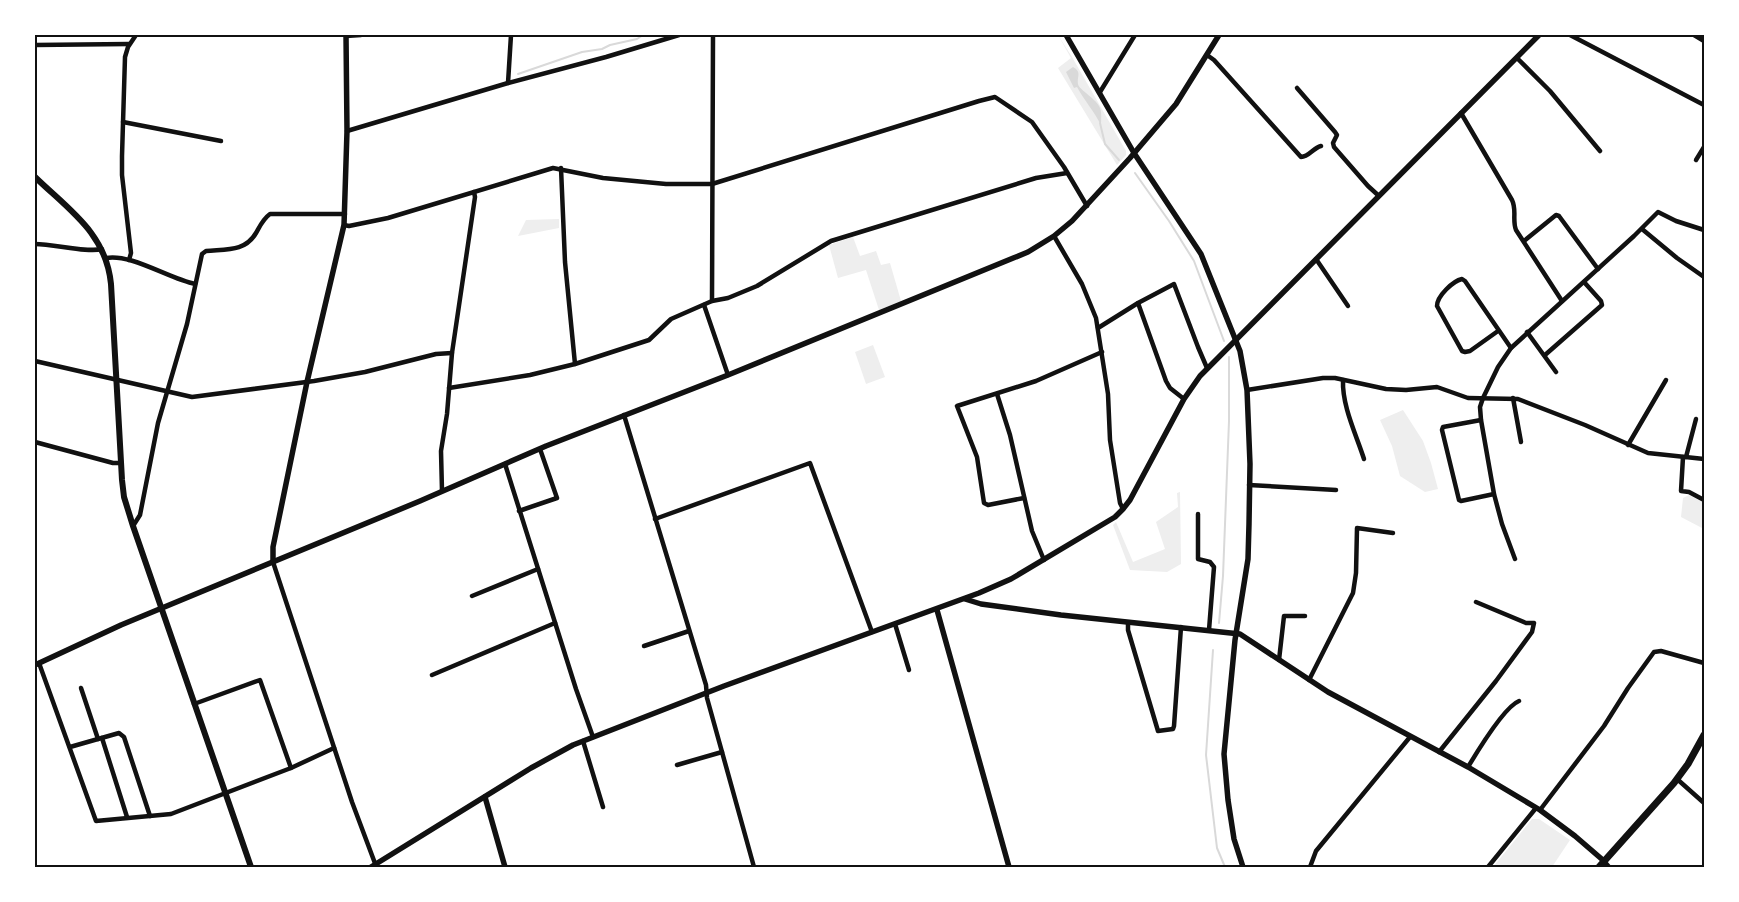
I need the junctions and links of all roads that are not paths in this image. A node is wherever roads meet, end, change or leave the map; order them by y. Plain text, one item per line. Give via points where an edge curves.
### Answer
1 (136, 35) edge
2 (361, 35) edge
3 (510, 35) edge
4 (679, 35) edge
5 (713, 35) edge
6 (1066, 35) edge
7 (1135, 35) edge
8 (1219, 35) edge
9 (1538, 35) edge
10 (1570, 35) edge
11 (1694, 35) edge
12 (346, 36) edge
13 (1704, 41) edge
14 (129, 44) junction
15 (35, 45) edge
16 (1207, 55) junction
17 (1517, 58) junction
18 (508, 83) junction
19 (1297, 88) dead end
20 (1100, 92) junction
21 (1704, 105) edge
22 (1461, 113) junction
23 (123, 122) junction
24 (347, 130) junction
25 (222, 141) dead end
26 (1321, 146) dead end
27 (1704, 147) edge
28 (1600, 151) dead end
29 (1134, 153) junction
30 (1696, 160) dead end
31 (561, 168) junction
32 (1067, 173) junction
33 (35, 177) edge
34 (712, 184) junction
35 (474, 192) junction
36 (1380, 196) junction
37 (1087, 206) junction
38 (345, 214) junction
39 (344, 225) junction
40 (1642, 229) junction
41 (1704, 230) edge
42 (1054, 236) junction
43 (1524, 241) junction
44 (35, 244) edge
45 (102, 249) junction
46 (106, 258) junction
47 (1316, 259) junction
48 (129, 260) junction
49 (1598, 269) junction
50 (1704, 277) edge
51 (1584, 282) junction
52 (195, 284) junction
53 (712, 301) junction
54 (1562, 301) junction
55 (1138, 303) junction
56 (704, 305) junction
57 (1348, 306) dead end
58 (1098, 328) junction
59 (1498, 331) junction
60 (1528, 332) junction
61 (1236, 340) junction
62 (1511, 348) junction
63 (1102, 352) junction
64 (452, 353) junction
65 (1545, 355) junction
66 (35, 361) edge
67 (575, 364) junction
68 (1207, 368) junction
69 (1556, 372) dead end
70 (728, 376) junction
71 (1343, 380) junction
72 (1666, 380) dead end
73 (116, 381) junction
74 (307, 382) junction
75 (449, 388) junction
76 (1247, 390) junction
77 (167, 392) junction
78 (997, 394) junction
79 (1483, 398) junction
80 (1513, 398) junction
81 (1184, 399) junction
82 (624, 415) junction
83 (1696, 419) dead end
84 (1481, 420) junction
85 (35, 442) edge
86 (1521, 442) dead end
87 (1628, 444) junction
88 (540, 448) junction
89 (1685, 457) junction
90 (1364, 459) dead end
91 (1704, 459) edge
92 (120, 463) junction
93 (505, 464) junction
94 (1250, 485) junction
95 (1336, 490) dead end
96 (442, 491) junction
97 (1494, 494) junction
98 (1024, 498) junction
99 (1704, 500) edge
100 (1124, 509) junction
101 (520, 511) junction
102 (1198, 514) dead end
103 (654, 519) junction
104 (133, 526) junction
105 (1393, 533) dead end
106 (1515, 559) dead end
107 (1044, 560) junction
108 (273, 562) junction
109 (538, 569) junction
110 (472, 596) dead end
111 (964, 599) junction
112 (1476, 602) dead end
113 (161, 608) junction
114 (937, 610) junction
115 (1305, 616) dead end
116 (1128, 622) junction
117 (555, 623) junction
118 (895, 624) junction
119 (1181, 627) junction
120 (1209, 630) junction
121 (689, 632) junction
122 (872, 632) junction
123 (1236, 633) junction
124 (644, 646) dead end
125 (1278, 660) junction
126 (1704, 663) edge
127 (37, 664) edge
128 (910, 670) dead end
129 (432, 675) dead end
130 (1309, 680) junction
131 (81, 688) dead end
132 (707, 693) junction
133 (1518, 701) dead end
134 (194, 704) junction
135 (1704, 735) edge
136 (593, 737) junction
137 (1410, 737) junction
138 (100, 739) junction
139 (583, 741) junction
140 (70, 747) junction
141 (334, 748) junction
142 (722, 752) junction
143 (1439, 752) junction
144 (677, 765) dead end
145 (1468, 767) junction
146 (291, 768) junction
147 (1677, 779) junction
148 (226, 794) junction
149 (485, 797) junction
150 (1704, 803) edge
151 (603, 807) dead end
152 (1538, 809) junction
153 (150, 816) junction
154 (128, 817) junction
155 (1604, 865) edge
156 (374, 866) edge
157 (251, 867) edge
158 (504, 867) edge
159 (754, 867) edge
160 (1009, 867) edge
161 (1243, 867) edge
162 (1310, 867) edge
163 (1488, 867) edge

1 - 14 street
2 - 12 street
3 - 18 street
4 - 18 street
5 - 34 street
6 - 20 street
7 - 20 street
8 - 16 street
9 - 17 street
10 - 21 street
11 - 13 street
12 - 24 street
14 - 15 street
14 - 23 street via 125,57
16 - 26 street via 1301,157
16 - 29 street via 1176,104
17 - 22 street
17 - 28 street
18 - 24 street
19 - 36 street via 1336,132 1334,147
20 - 29 street
22 - 36 street
22 - 43 street via 1512,200 1515,226
23 - 25 street
23 - 48 street via 122,175
24 - 38 street
27 - 30 street
29 - 37 street
29 - 61 street via 1201,254
31 - 34 street via 604,178 666,184
31 - 35 street
31 - 67 street via 564,262
32 - 34 street via 1032,122 995,97
32 - 37 street
32 - 53 street via 1027,181 836,239 757,286
33 - 45 main road via 87,228
34 - 53 street
35 - 39 street via 388,218
35 - 64 street
36 - 47 street
37 - 42 street
38 - 39 street
38 - 52 street via 270,214 248,245 202,254
39 - 74 street
40 - 41 street via 1658,212
40 - 49 street
40 - 50 street
42 - 58 street via 1090,300
42 - 70 street via 1022,254
43 - 49 street via 1559,216
43 - 54 street
44 - 45 street
45 - 46 main road
46 - 48 street
46 - 73 main road via 111,284
47 - 57 street
47 - 61 street
48 - 52 street
49 - 51 street
51 - 54 street
51 - 65 street via 1602,305
52 - 77 street
53 - 56 street
54 - 60 street
55 - 58 street
55 - 68 street via 1174,284
55 - 81 street via 1166,381
56 - 67 street via 670,319 649,340
56 - 70 street
58 - 63 street
59 - 59 street via 1462,279 1438,300 1438,306 1462,351 1470,351
59 - 62 street
60 - 62 street
60 - 65 street
61 - 68 street
61 - 76 street
62 - 79 street via 1498,366
63 - 78 street
63 - 100 street via 1112,449 1120,503
64 - 74 street
64 - 75 street
65 - 69 street
66 - 73 street
67 - 75 street
68 - 81 street
70 - 82 street
71 - 76 street via 1319,378
71 - 79 street via 1392,390 1441,387 1462,396
71 - 90 street via 1348,411
72 - 87 street
73 - 77 street
73 - 92 main road
74 - 77 street via 197,397
74 - 108 street via 273,547
75 - 96 street via 441,452
76 - 94 street
77 - 104 street via 140,515
78 - 98 street
78 - 98 street via 957,406 977,457 984,503
79 - 80 street
79 - 84 street
80 - 86 street
80 - 87 street
81 - 100 street
82 - 88 street
82 - 103 street
83 - 89 street
84 - 97 street
84 - 97 street via 1443,427 1442,430 1460,500
85 - 92 street via 113,464
87 - 89 street via 1648,453
88 - 93 street
88 - 101 street via 556,498
89 - 91 street
89 - 99 street via 1680,490
92 - 104 main road via 124,497
93 - 96 street
93 - 101 street
94 - 95 street
94 - 123 street via 1248,559
96 - 108 street
97 - 106 street
98 - 107 street via 1032,531
100 - 107 street
101 - 109 street
102 - 120 street via 1198,559 1210,562 1214,567
103 - 121 street
103 - 122 street via 810,463
104 - 113 main road
105 - 130 street via 1357,528 1353,593
107 - 111 street via 1011,579
108 - 113 street
108 - 141 street
109 - 110 street
109 - 117 street
111 - 114 street
111 - 116 street via 981,604
112 - 143 street via 1526,623 1534,623 1534,626 1496,681
113 - 127 street
113 - 134 main road
114 - 118 street
114 - 160 street
115 - 125 street via 1284,616
116 - 119 street
116 - 119 street via 1158,731 1161,732 1174,726
117 - 129 street
117 - 136 street
118 - 122 street
118 - 128 street
119 - 120 street
120 - 123 street
121 - 124 street
121 - 132 street
122 - 132 street
123 - 125 street
123 - 161 street via 1224,754 1234,839
125 - 130 street
126 - 152 street via 1654,652 1604,726
127 - 140 street
130 - 137 street
131 - 138 street
132 - 136 street
132 - 142 street
133 - 145 street via 1511,705
134 - 146 street via 260,680
134 - 148 main road
135 - 147 main road
136 - 139 street
137 - 143 street
137 - 162 street via 1316,851
138 - 140 street
138 - 153 street via 119,733 124,737
138 - 154 street
139 - 149 street via 544,760
139 - 151 street
140 - 154 street via 96,821
141 - 146 street
141 - 156 street
142 - 144 street
142 - 159 street
143 - 145 street
145 - 152 street
146 - 148 street
147 - 150 street
147 - 155 main road
148 - 153 street via 171,814
148 - 157 main road
149 - 156 street
149 - 158 street
152 - 155 street via 1579,839
152 - 163 street
153 - 154 street

